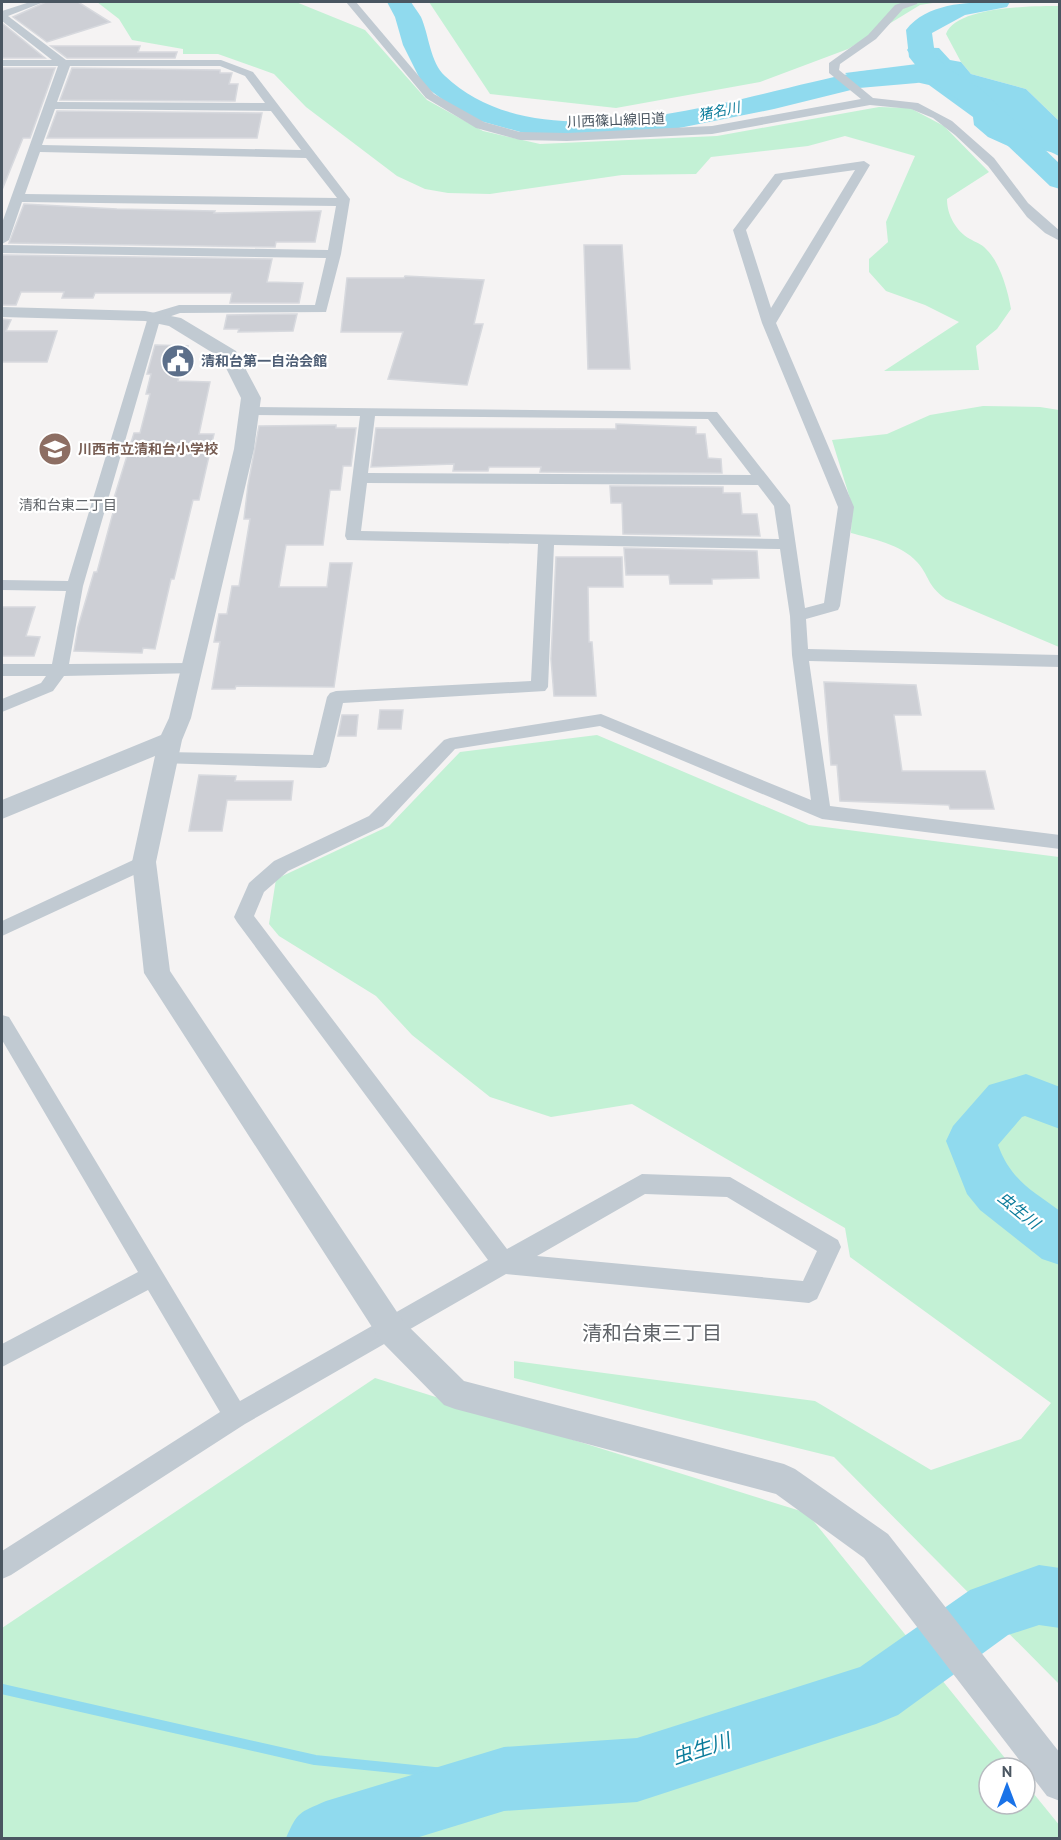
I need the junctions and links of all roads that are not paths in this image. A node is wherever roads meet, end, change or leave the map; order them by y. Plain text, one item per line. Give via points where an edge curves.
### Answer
1 (39, 2) edge
2 (351, 2) edge
3 (913, 2) edge
4 (2, 15) edge
5 (2, 63) edge
6 (66, 64) junction
7 (867, 99) junction
8 (49, 105) junction
9 (274, 107) junction
10 (34, 148) junction
11 (310, 154) junction
12 (18, 198) junction
13 (343, 202) junction
14 (1059, 237) edge
15 (2, 240) edge
16 (2, 249) edge
17 (334, 255) junction
18 (2, 312) edge
19 (154, 317) junction
20 (769, 323) junction
21 (249, 411) junction
22 (368, 412) junction
23 (360, 478) junction
24 (762, 480) junction
25 (546, 540) junction
26 (787, 544) junction
27 (2, 585) edge
28 (75, 586) junction
29 (798, 615) junction
30 (800, 655) junction
31 (1059, 662) edge
32 (192, 669) junction
33 (2, 670) edge
34 (58, 670) junction
35 (2, 706) edge
36 (168, 749) junction
37 (2, 810) edge
38 (822, 812) junction
39 (1059, 842) edge
40 (144, 862) junction
41 (2, 929) edge
42 (2, 1023) edge
43 (504, 1263) junction
44 (152, 1276) junction
45 (390, 1328) junction
46 (2, 1356) edge
47 (236, 1416) junction
48 (2, 1566) edge
49 (1050, 1771) edge

1 - 4 street
2 - 7 street, 川西篠山線旧道 via 430,96 480,125 520,136 712,130
3 - 7 street via 899,7 872,38 835,63 833,71
4 - 6 street
5 - 6 street
6 - 8 street
6 - 9 street via 221,63 249,74
7 - 14 street, 川西篠山線旧道 via 919,106 949,123 993,164 1028,210
8 - 9 street
8 - 10 street
9 - 11 street
10 - 11 street
10 - 12 street
11 - 13 street
12 - 13 street
12 - 15 street
13 - 17 street
16 - 17 street
17 - 19 street via 321,309 179,309
18 - 19 street
19 - 21 street via 175,322 229,355 251,398
19 - 28 street
20 - 20 street via 739,230 779,177 864,165
20 - 29 street via 846,507 832,606
21 - 22 street
21 - 32 street via 244,449
22 - 23 street
22 - 24 street via 712,415
23 - 24 street
23 - 25 street via 353,536
24 - 26 street via 782,505
25 - 26 street
25 - 36 street via 539,687 336,697 320,762
26 - 29 street
27 - 28 street
28 - 34 street
29 - 30 street
30 - 31 street
30 - 38 street
32 - 34 street
32 - 36 street
33 - 34 street
34 - 35 street via 47,687
36 - 37 street
36 - 40 street
38 - 39 street
38 - 43 street via 601,720 450,744 376,821 282,866 256,888 244,917
40 - 41 street
40 - 45 street via 157,973
42 - 44 street
43 - 43 street via 809,1292 831,1247 730,1187 642,1184
43 - 45 street
44 - 46 street
44 - 47 street
45 - 47 street
45 - 49 street via 454,1394 784,1479 876,1546
47 - 48 street

